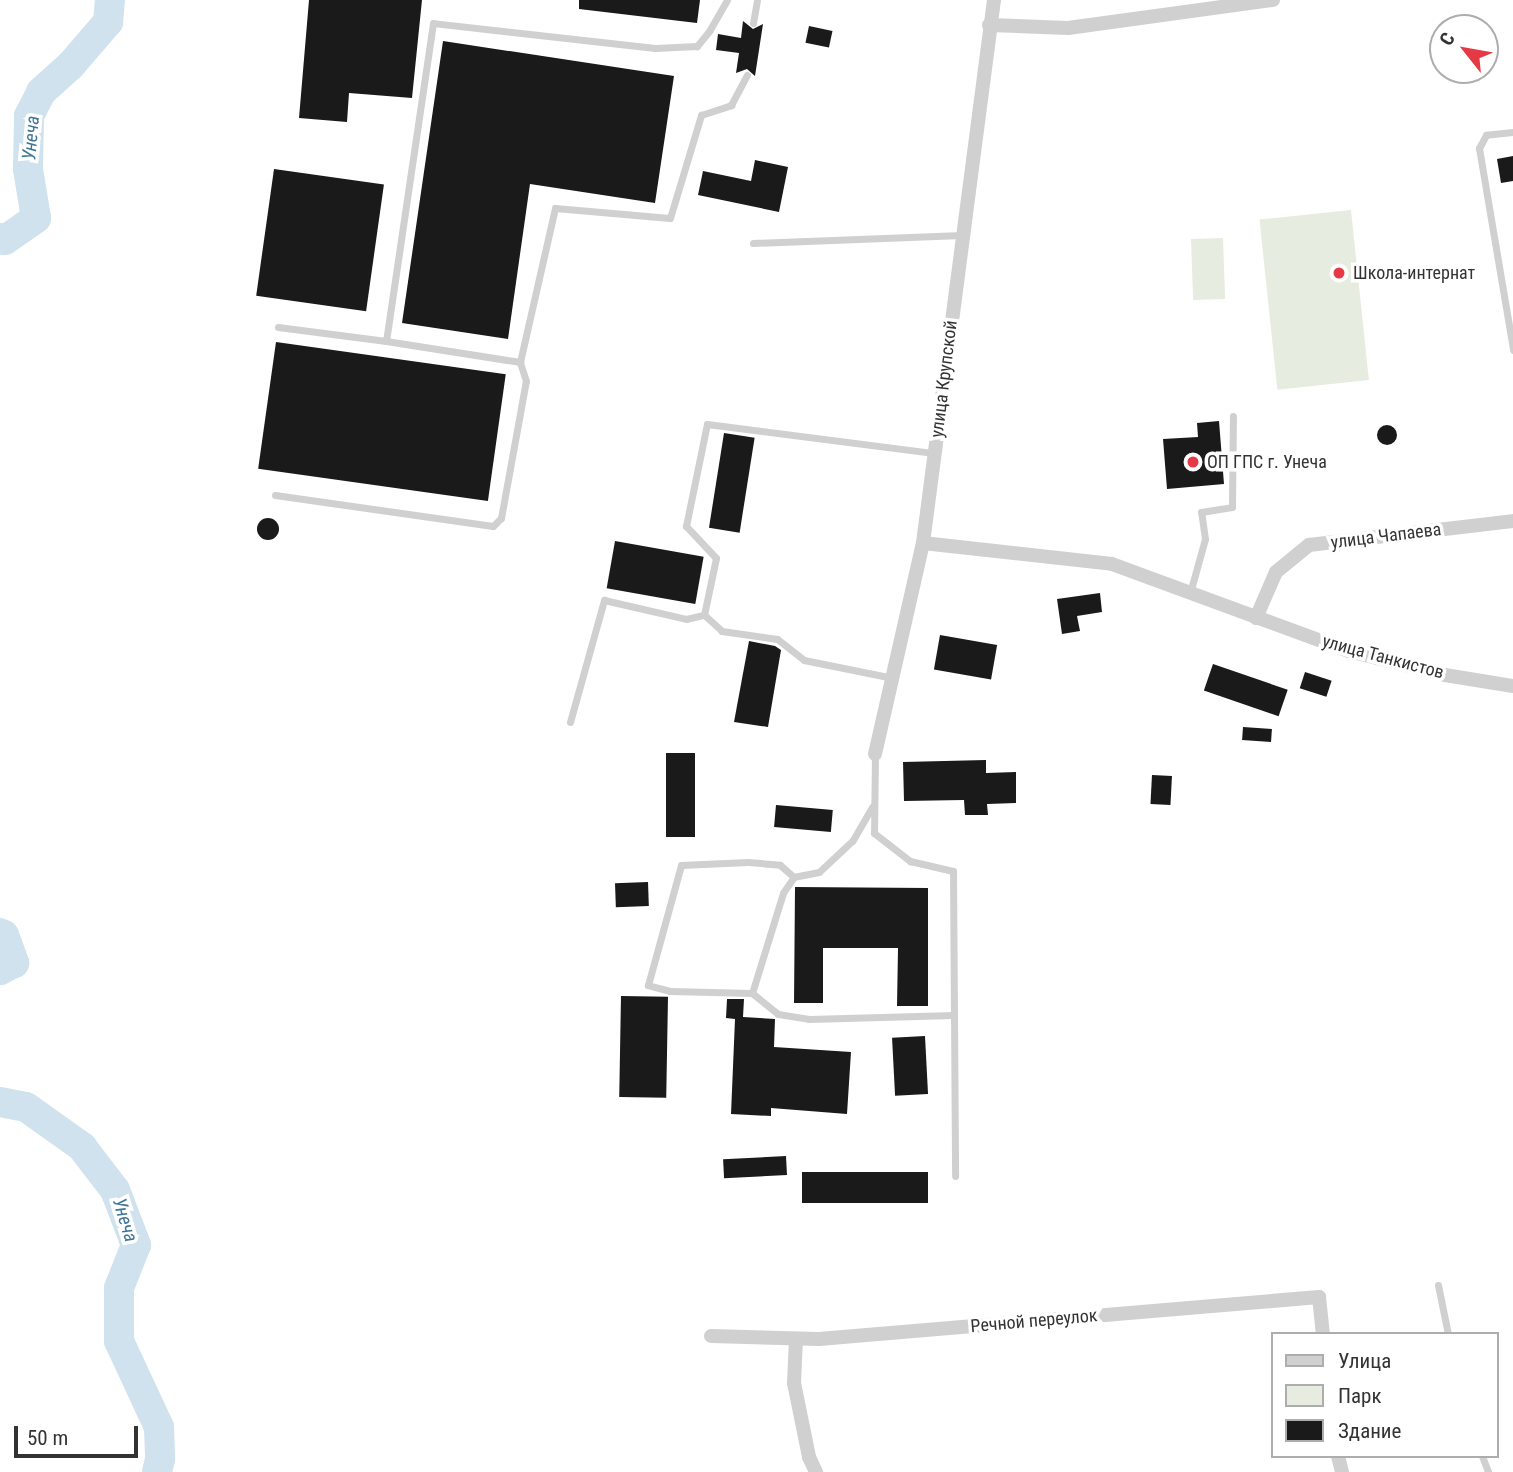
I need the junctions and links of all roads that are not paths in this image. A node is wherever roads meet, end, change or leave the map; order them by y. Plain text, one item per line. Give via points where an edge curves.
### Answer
1 (727, 0) edge
2 (757, 0) edge
3 (994, 0) edge
4 (1273, 0) edge
5 (753, 23) dead end
6 (989, 25) junction
7 (747, 75) dead end
8 (1513, 132) edge
9 (962, 235) junction
10 (753, 243) dead end
11 (278, 327) dead end
12 (386, 341) junction
13 (1513, 350) edge
14 (520, 362) junction
15 (1233, 416) dead end
16 (934, 453) junction
17 (275, 495) dead end
18 (1513, 521) edge
19 (923, 543) junction
20 (1190, 593) junction
21 (704, 615) junction
22 (1256, 618) junction
23 (893, 678) junction
24 (1513, 686) edge
25 (570, 722) dead end
26 (875, 754) joint
27 (874, 804) junction
28 (794, 877) junction
29 (752, 993) junction
30 (954, 1014) junction
31 (955, 1176) dead end
32 (1437, 1286) dead end
33 (1323, 1332) edge
34 (1448, 1332) edge
35 (711, 1336) dead end
36 (796, 1339) junction
37 (816, 1472) edge

1 - 12 lane via 697,46 655,48 433,23
2 - 5 lane
3 - 6 street, улица Крупской
4 - 6 street via 1068,28
6 - 9 street, улица Крупской
7 - 14 lane via 731,105 701,115 670,218 555,208
8 - 13 lane via 1486,135 1479,148
9 - 10 lane
9 - 16 street, улица Крупской
11 - 12 lane
12 - 14 lane
14 - 17 lane via 526,381 501,518 493,526
15 - 20 lane via 1232,507 1201,512 1205,539
16 - 19 street, улица Крупской
16 - 21 lane via 707,424 686,526 716,558
18 - 22 street, улица Чапаева via 1309,545 1276,572
19 - 20 street, улица Танкистов via 1112,564
19 - 23 street, улица Крупской
20 - 22 street, улица Танкистов
21 - 23 lane via 722,631 777,639 804,660
21 - 25 lane via 687,619 604,600
22 - 24 street, улица Танкистов via 1349,651
23 - 26 street, улица Крупской
26 - 27 lane
27 - 28 lane via 852,841 818,872
27 - 30 lane via 874,833 910,861 953,871
28 - 29 lane via 783,893
28 - 29 lane via 780,865 681,866 648,985 670,991
29 - 30 lane via 778,1014 809,1019
30 - 31 lane
32 - 34 lane
33 - 36 street, Речной переулок via 1319,1297
35 - 36 street, Речной переулок
36 - 37 street via 794,1383

